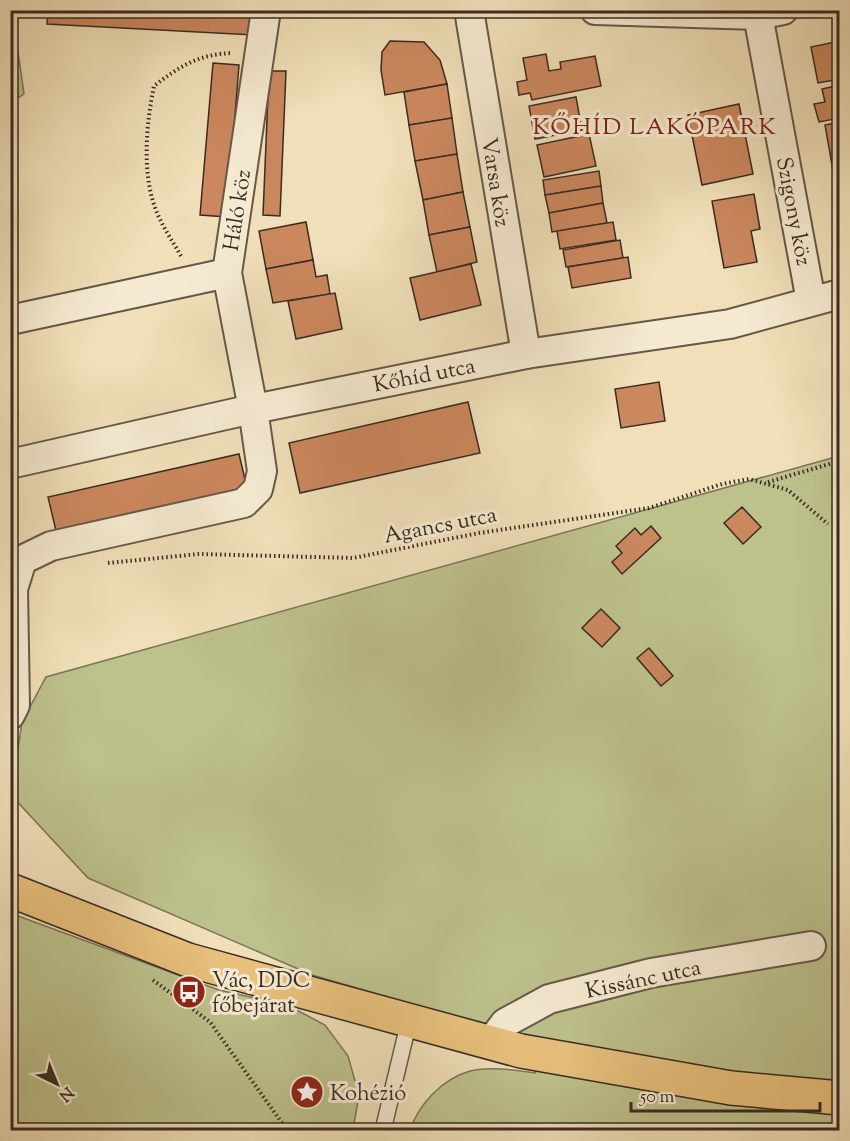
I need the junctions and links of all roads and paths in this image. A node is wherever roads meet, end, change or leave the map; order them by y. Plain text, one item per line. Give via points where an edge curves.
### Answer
1 (266, 10) edge
2 (469, 10) edge
3 (595, 10) edge
4 (770, 13) edge
5 (260, 53) junction
6 (227, 273) junction
7 (195, 280) junction
8 (840, 294) edge
9 (812, 301) junction
10 (10, 320) edge
11 (526, 354) junction
12 (253, 409) junction
13 (840, 461) edge
14 (10, 464) edge
15 (768, 483) junction
16 (828, 524) dead end
17 (96, 564) dead end
18 (10, 715) edge
19 (10, 890) edge
20 (811, 946) dead end
21 (147, 977) dead end
22 (409, 1022) junction
23 (489, 1042) junction
24 (840, 1098) edge
25 (287, 1131) edge
26 (383, 1131) edge

1 - 5 street, Háló köz
2 - 11 street, Varsa köz
3 - 4 street
4 - 9 street, Szigony köz
5 - 6 street, Háló köz
5 - 7 path via 209,54 154,86 149,107 147,167 157,213
6 - 7 street
6 - 12 street, Háló köz
7 - 10 street
8 - 9 street, Kőhíd utca
9 - 11 street, Kőhíd utca via 730,324
11 - 12 street, Kőhíd utca
12 - 14 street, Kőhíd utca
12 - 18 street, Háló köz via 262,471 258,489 244,502 51,546 22,560 13,590 15,705
13 - 15 path
15 - 16 path, Agancs utca via 788,490
15 - 17 path, Agancs utca via 749,479 649,508 479,533 353,558 199,554
19 - 22 main road via 188,960
20 - 23 street, Kissánc utca via 651,973 549,999 505,1023
21 - 25 path via 210,1022
22 - 23 main road
22 - 26 lane
23 - 24 main road via 731,1088

